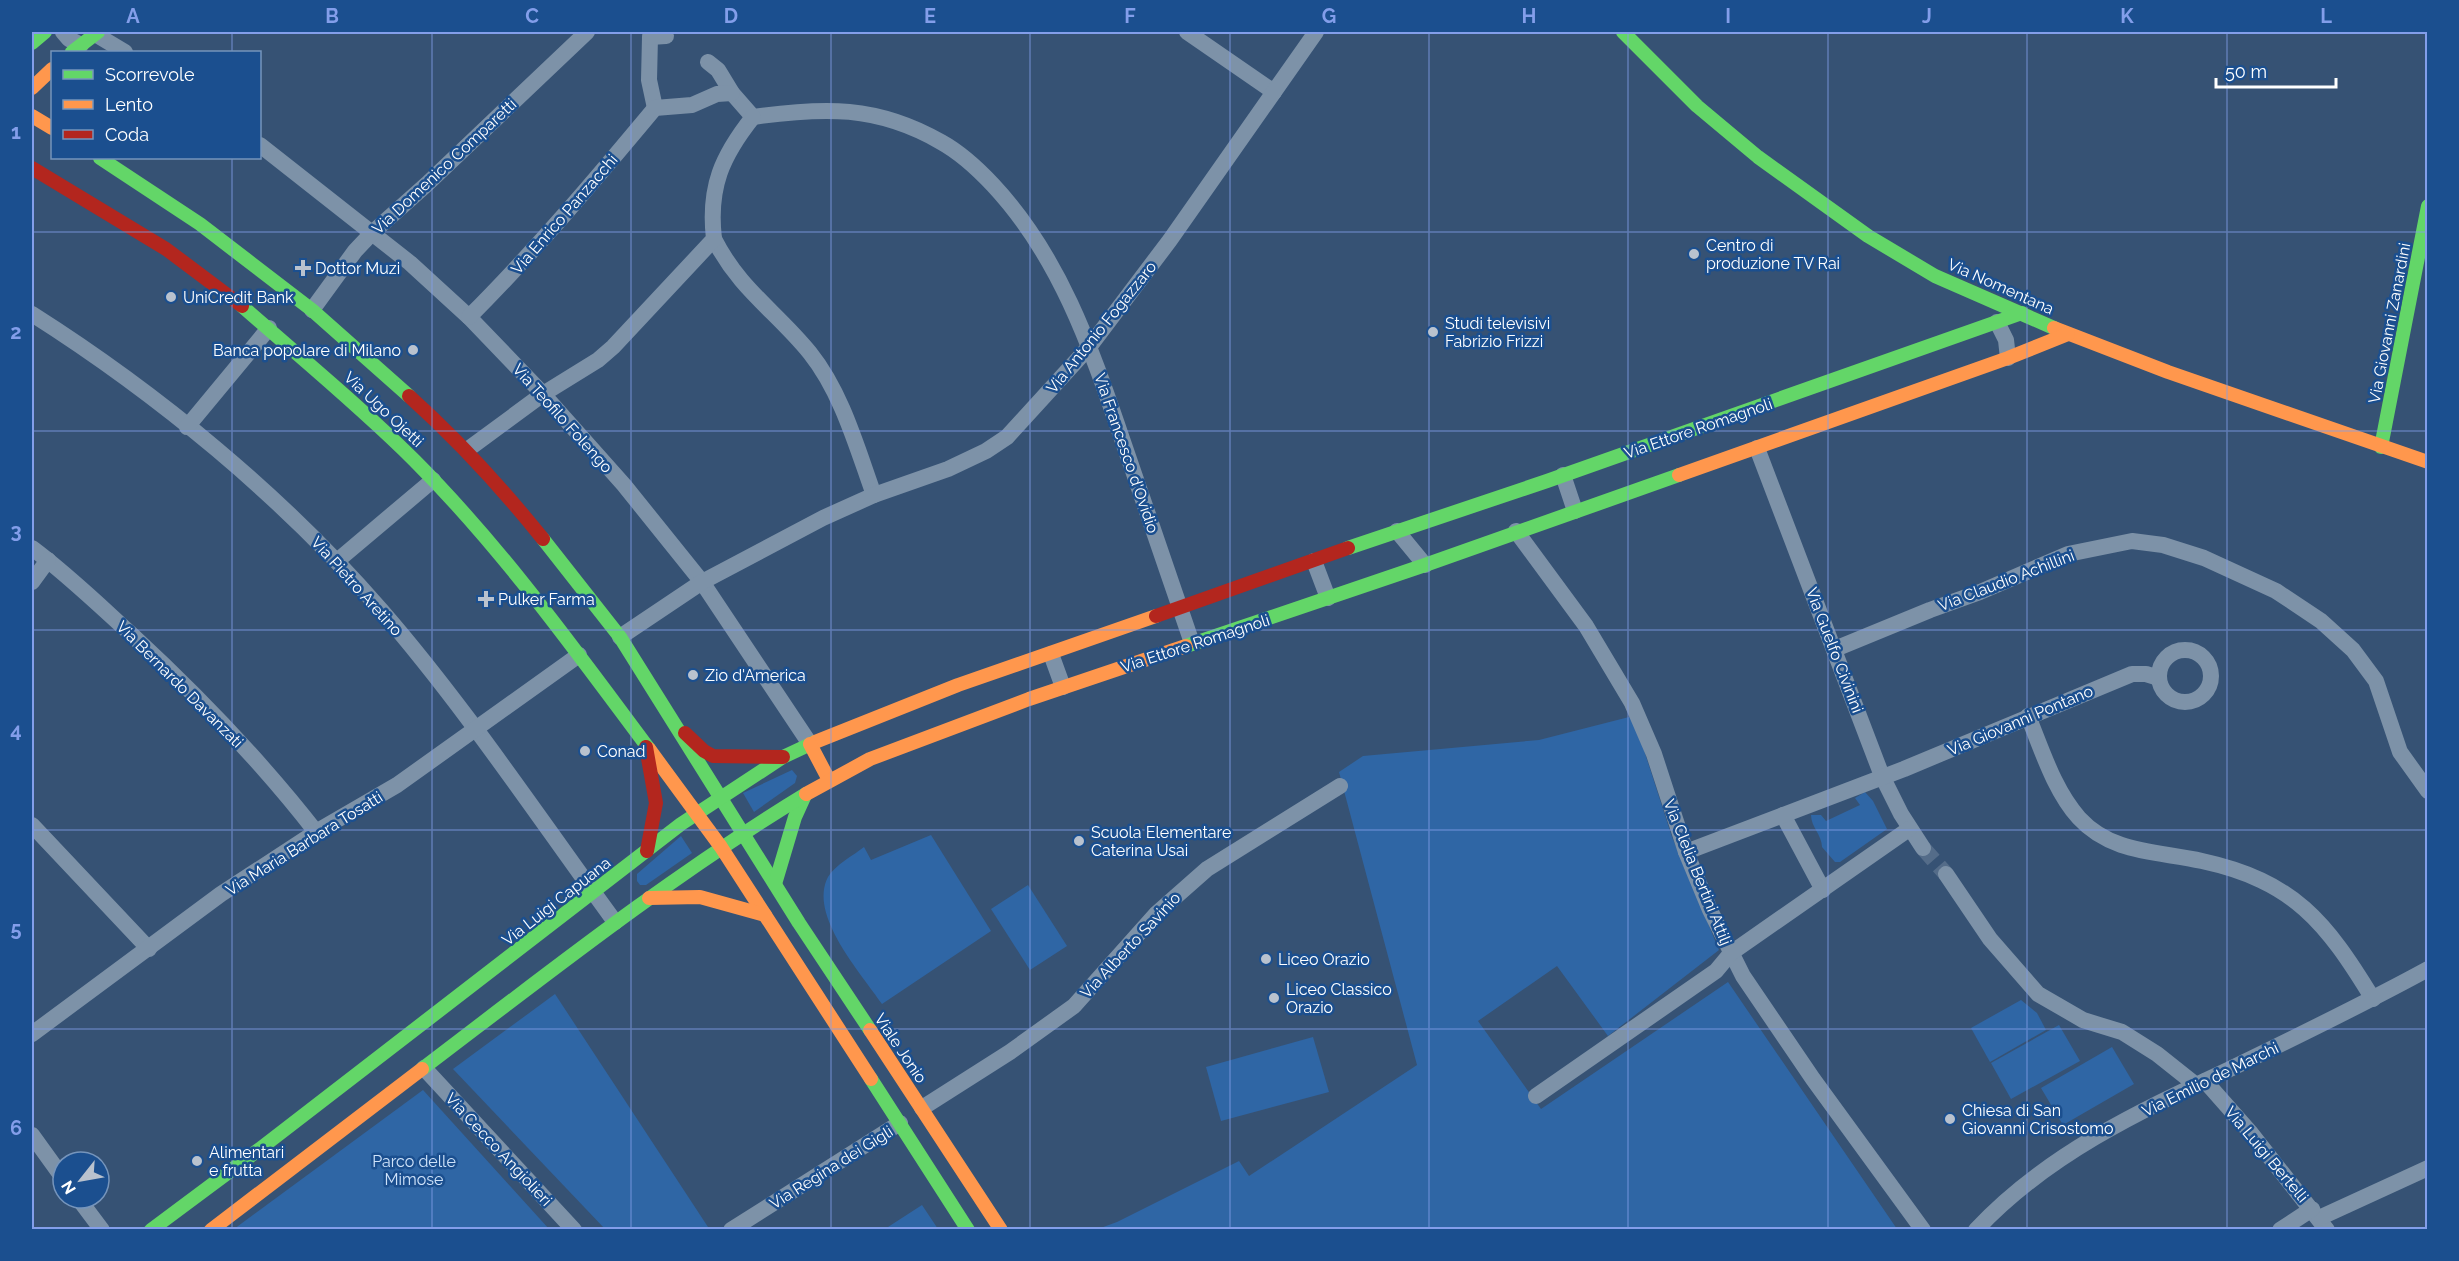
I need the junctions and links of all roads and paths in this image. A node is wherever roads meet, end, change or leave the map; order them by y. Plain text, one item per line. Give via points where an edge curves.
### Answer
1 (45, 32) edge
2 (63, 32) edge
3 (587, 32) edge
4 (1187, 32) edge
5 (1316, 32) edge
6 (1623, 32) edge
7 (97, 33) edge
8 (653, 35) edge
9 (32, 43) edge
10 (77, 49) edge
11 (124, 51) edge
12 (708, 62) dead end
13 (51, 70) edge
14 (32, 88) edge
15 (1274, 92) junction
16 (732, 93) junction
17 (655, 108) junction
18 (32, 116) edge
19 (753, 117) junction
20 (51, 127) edge
21 (261, 146) edge
22 (102, 159) edge
23 (32, 168) edge
24 (2427, 206) edge
25 (372, 233) junction
26 (714, 239) junction
27 (312, 310) junction
28 (2022, 313) junction
29 (32, 314) edge
30 (469, 317) junction
31 (1997, 322) junction
32 (269, 328) junction
33 (2068, 334) junction
34 (1090, 346) junction
35 (2008, 358) junction
36 (543, 394) junction
37 (187, 427) junction
38 (2381, 447) junction
39 (1757, 448) junction
40 (467, 450) junction
41 (2427, 462) edge
42 (1563, 475) junction
43 (433, 480) junction
44 (874, 495) junction
45 (1575, 511) junction
46 (1397, 531) junction
47 (1516, 531) junction
48 (32, 548) edge
49 (48, 560) junction
50 (337, 561) junction
51 (1314, 561) junction
52 (1425, 565) junction
53 (32, 582) edge
54 (702, 582) junction
55 (1328, 598) junction
56 (1180, 608) junction
57 (620, 637) junction
58 (1192, 643) junction
59 (1835, 649) junction
60 (1052, 654) junction
61 (579, 655) junction
62 (2160, 678) dead end
63 (1063, 687) junction
64 (2028, 716) junction
65 (678, 726) junction
66 (476, 730) junction
67 (810, 744) junction
68 (646, 747) junction
69 (696, 757) junction
70 (783, 757) junction
71 (667, 775) junction
72 (1882, 776) junction
73 (830, 780) junction
74 (1341, 786) dead end
75 (2427, 792) edge
76 (805, 795) junction
77 (721, 796) junction
78 (695, 813) junction
79 (1783, 815) junction
80 (32, 825) edge
81 (1909, 829) junction
82 (316, 832) junction
83 (744, 833) junction
84 (722, 847) junction
85 (1923, 848) tunnel mouth
86 (647, 850) junction
87 (1686, 852) junction
88 (1946, 874) tunnel mouth
89 (636, 884) junction
90 (775, 884) junction
91 (1823, 890) junction
92 (593, 892) junction
93 (765, 915) junction
94 (615, 922) junction
95 (149, 949) junction
96 (1731, 953) junction
97 (2427, 969) edge
98 (2373, 999) junction
99 (32, 1034) edge
100 (424, 1068) junction
101 (2200, 1083) junction
102 (1536, 1096) dead end
103 (922, 1108) junction
104 (900, 1123) junction
105 (32, 1135) edge
106 (51, 1161) edge
107 (2427, 1168) edge
108 (87, 1210) edge
109 (2319, 1219) edge
110 (102, 1230) edge
111 (151, 1230) edge
112 (211, 1230) edge
113 (574, 1230) edge
114 (731, 1230) edge
115 (968, 1230) edge
116 (1001, 1230) edge
117 (1923, 1230) edge
118 (1976, 1230) edge
119 (2280, 1230) edge

1 - 9 street
2 - 10 street
3 - 25 street, Via Domenico Comparetti
4 - 15 street
5 - 15 street, Via Antonio Fogazzaro
6 - 28 street, Via Nomentana via 1708,117 1829,209 1935,276
7 - 10 street
7 - 11 street
8 - 17 street via 649,80
12 - 16 street via 718,70
13 - 14 street
15 - 34 street, Via Antonio Fogazzaro
16 - 17 street via 717,94 692,105
16 - 19 street
17 - 30 street, Via Enrico Panzacchi via 585,193
18 - 20 street
19 - 26 street via 732,144 720,172 712,207
19 - 34 street, Via Francesco d'Ovidio via 802,110 846,110 910,127 950,147 1002,195 1032,235 1062,282
21 - 25 street, Via Teofilo Folengo
22 - 27 street, Via Ugo Ojetti via 200,224
23 - 32 street, Via Ugo Ojetti via 183,261
24 - 38 street, Via Giovanni Zanardini
25 - 27 street, Via Domenico Comparetti
25 - 30 street, Via Teofilo Folengo
26 - 36 street via 613,347
26 - 44 street via 742,284 819,366 846,421
27 - 40 street, Via Ugo Ojetti
28 - 31 street, Via Ettore Romagnoli
28 - 33 street, Via Nomentana
29 - 37 street, Via Pietro Aretino via 113,369
30 - 36 street, Via Teofilo Folengo
31 - 35 street via 2006,340
31 - 42 street, Via Ettore Romagnoli
32 - 37 street
32 - 43 street, Via Ugo Ojetti
33 - 35 street, Via Ettore Romagnoli
33 - 38 street, Via Nomentana
34 - 44 street, Via Antonio Fogazzaro via 1007,437 963,462
34 - 56 street, Via Francesco d'Ovidio
35 - 39 street, Via Ettore Romagnoli
36 - 40 street
36 - 54 street, Via Teofilo Folengo via 624,485
37 - 50 street, Via Pietro Aretino
38 - 41 street, Via Nomentana
39 - 45 street, Via Ettore Romagnoli
39 - 59 street, Via Guelfo Civinini
40 - 57 street, Via Ugo Ojetti via 550,546
42 - 45 street
42 - 46 street, Via Ettore Romagnoli
43 - 50 street
43 - 61 street, Via Ugo Ojetti
44 - 54 street, Via Antonio Fogazzaro
45 - 47 street, Via Ettore Romagnoli
46 - 51 street, Via Ettore Romagnoli
46 - 52 street
47 - 52 street, Via Ettore Romagnoli
47 - 87 street, Via Clelia Bertini Attilj via 1587,626 1632,702 1654,754
48 - 49 street, Via Bernardo Davanzati
49 - 53 street
49 - 82 street, Via Bernardo Davanzati via 202,701
50 - 66 street, Via Pietro Aretino via 410,644
51 - 55 street
51 - 56 street, Via Ettore Romagnoli
52 - 55 street, Via Ettore Romagnoli
54 - 57 street, Via Antonio Fogazzaro
54 - 67 street, Via Teofilo Folengo
55 - 58 street, Via Ettore Romagnoli
56 - 58 street, Via Francesco d'Ovidio
56 - 60 street, Via Ettore Romagnoli
57 - 65 street, Via Ugo Ojetti
58 - 63 street, Via Ettore Romagnoli
59 - 72 street, Via Guelfo Civinini
59 - 75 street, Via Claudio Achillini via 2068,554 2132,541 2163,545 2204,558 2276,591 2321,621 2353,650 2376,681 2400,752
60 - 63 street
60 - 67 street, Via Ettore Romagnoli via 958,685
61 - 66 street, Via Maria Barbara Tosatti
61 - 68 street, Via Ugo Ojetti
62 - 64 street, Via Giovanni Pontano via 2132,674
63 - 73 street, Via Ettore Romagnoli via 893,749
64 - 72 street, Via Giovanni Pontano
64 - 98 street via 2058,788 2078,818 2091,829 2120,847 2201,861 2269,884 2326,929
65 - 69 street, Viale Jonio
65 - 70 street via 713,756
66 - 82 street, Via Maria Barbara Tosatti via 397,785
66 - 92 street, Via Pietro Aretino
67 - 70 street, Via Ettore Romagnoli
67 - 73 street
68 - 71 street, Via Ugo Ojetti
68 - 86 street via 656,803
69 - 71 street
69 - 77 street, Viale Jonio
70 - 77 street, Via Ettore Romagnoli
71 - 78 street, Via Ugo Ojetti
72 - 79 street, Via Giovanni Pontano
72 - 81 street, Via Guelfo Civinini
73 - 76 street, Via Ettore Romagnoli
74 - 103 street, Via Alberto Savinio via 1207,869 1156,914 1074,1006 1020,1046
76 - 83 street, Via Ettore Romagnoli
76 - 90 street
77 - 78 street, Via Ettore Romagnoli
77 - 83 street, Viale Jonio
78 - 84 street, Via Ugo Ojetti
78 - 86 street, Via Ettore Romagnoli
79 - 87 street, Via Giovanni Pontano
79 - 91 street
80 - 95 street
81 - 85 street, Via Guelfo Civinini
81 - 91 street
82 - 95 street, Via Maria Barbara Tosatti via 222,894
83 - 84 street, Via Ettore Romagnoli
83 - 90 street, Viale Jonio
84 - 89 street, Via Ettore Romagnoli
84 - 93 street, Via Ugo Ojetti
86 - 89 street, Via Ettore Romagnoli
87 - 96 street, Via Clelia Bertini Attilj
88 - 101 street via 1990,939 2038,994 2083,1020 2122,1032
89 - 92 street, Via Luigi Capuana
89 - 93 street
89 - 94 street
90 - 103 street, Viale Jonio
91 - 96 street
92 - 94 street, Via Pietro Aretino
92 - 111 street, Via Luigi Capuana
93 - 104 street
94 - 100 street
95 - 99 street, Via Maria Barbara Tosatti
96 - 102 street via 1716,971
96 - 117 street, Via Clelia Bertini Attilj via 1813,1080
97 - 98 street, Via Emilio de Marchi
98 - 101 street, Via Emilio de Marchi
100 - 112 street
100 - 113 street, Via Cecco Angiolieri
101 - 109 street, Via Luigi Bertelli via 2250,1132
101 - 118 street, Via Emilio de Marchi via 2074,1150 2011,1196
103 - 116 street, Viale Jonio
104 - 114 street, Via Regina dei Gigli
104 - 115 street
105 - 106 street
107 - 109 street
108 - 110 street
109 - 119 street

